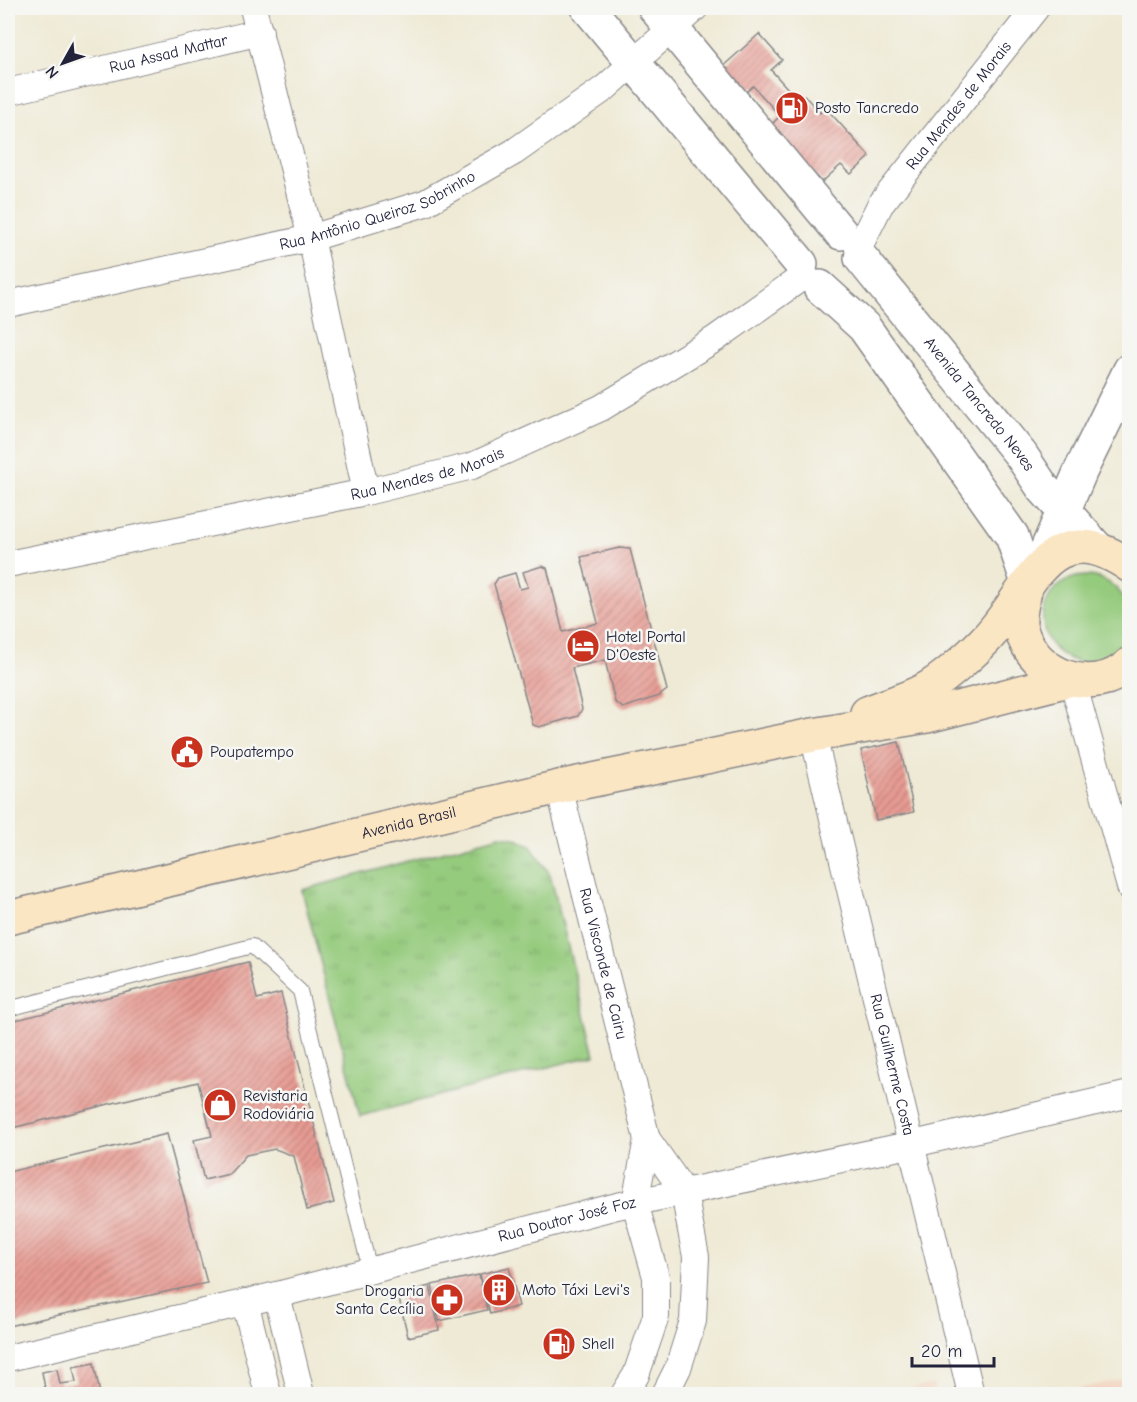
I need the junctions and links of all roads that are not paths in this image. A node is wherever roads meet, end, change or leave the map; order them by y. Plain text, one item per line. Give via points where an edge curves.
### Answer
1 (253, 8) edge
2 (588, 8) edge
3 (1030, 12) edge
4 (674, 15) edge
5 (260, 32) junction
6 (635, 63) junction
7 (8, 92) edge
8 (311, 238) junction
9 (851, 244) junction
10 (808, 275) junction
11 (8, 304) edge
12 (1130, 370) edge
13 (366, 492) junction
14 (1065, 513) junction
15 (1097, 548) junction
16 (8, 564) edge
17 (1130, 566) edge
18 (1034, 575) junction
19 (1122, 670) edge
20 (1072, 679) junction
21 (813, 735) junction
22 (559, 787) junction
23 (1130, 887) edge
24 (8, 918) edge
25 (8, 1009) edge
26 (1130, 1094) edge
27 (647, 1139) junction
28 (909, 1145) junction
29 (684, 1192) junction
30 (635, 1203) junction
31 (370, 1270) junction
32 (277, 1295) junction
33 (245, 1302) junction
34 (8, 1358) edge
35 (268, 1395) edge
36 (301, 1395) edge
37 (624, 1395) edge
38 (665, 1395) edge
39 (971, 1395) edge

1 - 5 street
2 - 6 street
3 - 9 street, Rua Mendes de Morais
4 - 6 street, Rua Antônio Queiroz Sobrinho
4 - 9 street, Avenida Tancredo Neves
5 - 7 street, Rua Assad Mattar
5 - 8 street
6 - 8 street, Rua Antônio Queiroz Sobrinho via 514,152 425,203
6 - 10 street
8 - 11 street, Rua Antônio Queiroz Sobrinho
8 - 13 street
9 - 10 street via 815,237 808,243
9 - 10 street via 859,271 852,282 840,289
9 - 14 street, Avenida Tancredo Neves
10 - 13 street, Rua Mendes de Morais via 715,339 601,408 472,466
10 - 18 street via 864,327 1012,536
12 - 14 street via 1081,470
13 - 16 street, Rua Mendes de Morais
14 - 15 street, Avenida Tancredo Neves
14 - 18 street
15 - 17 main road
15 - 18 main road via 1064,550
18 - 20 main road via 1021,608 1020,627 1037,659 1053,672
18 - 21 main road via 987,637 931,686
19 - 20 main road via 1090,681
20 - 21 main road via 927,716
20 - 23 street
21 - 22 main road, Avenida Brasil
21 - 28 street, Rua Guilherme Costa
22 - 24 main road, Avenida Brasil
22 - 27 street, Rua Visconde de Cairu
25 - 31 lane via 252,946 300,991
26 - 28 street, Rua Doutor José Foz
27 - 29 street, Rua Visconde de Cairu
27 - 30 street, Rua Visconde de Cairu
28 - 29 street, Rua Doutor José Foz
28 - 39 street, Rua Guilherme Costa
29 - 30 street, Rua Doutor José Foz
29 - 38 street, Rua Visconde de Cairu via 696,1257 694,1312 678,1368
30 - 31 street, Rua Doutor José Foz
30 - 37 street, Rua Visconde de Cairu via 656,1277 656,1316 636,1375
31 - 32 street, Rua Doutor José Foz
32 - 33 street, Rua Doutor José Foz
32 - 36 street
33 - 34 street, Rua Doutor José Foz
33 - 35 street

